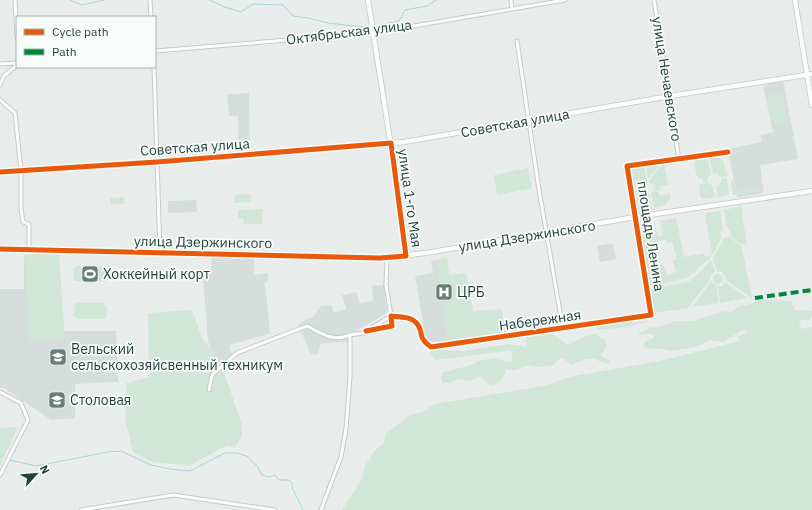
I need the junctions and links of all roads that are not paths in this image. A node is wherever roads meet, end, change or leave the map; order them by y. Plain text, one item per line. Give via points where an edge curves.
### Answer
1 (15, 0) edge
2 (150, 0) edge
3 (368, 0) edge
4 (511, 0) edge
5 (565, 0) edge
6 (654, 0) edge
7 (795, 0) edge
8 (512, 9) junction
9 (151, 16) edge
10 (16, 19) edge
11 (373, 33) junction
12 (517, 41) dead end
13 (156, 51) edge
14 (0, 64) edge
15 (16, 64) edge
16 (16, 65) edge
17 (154, 68) edge
18 (810, 74) edge
19 (4, 76) junction
20 (0, 77) edge
21 (0, 85) edge
22 (670, 96) junction
23 (0, 100) edge
24 (812, 105) edge
25 (529, 121) junction
26 (391, 143) junction
27 (728, 152) dead end
28 (679, 159) junction
29 (157, 162) junction
30 (21, 170) junction
31 (0, 172) edge
32 (812, 191) edge
33 (635, 217) junction
34 (547, 232) junction
35 (0, 249) edge
36 (29, 249) junction
37 (160, 252) junction
38 (406, 256) junction
39 (387, 258) junction
40 (391, 316) junction
41 (651, 316) joint
42 (563, 329) junction
43 (366, 331) junction
44 (350, 335) junction
45 (209, 390) dead end
46 (0, 392) edge
47 (0, 475) edge
48 (81, 510) edge
49 (275, 510) edge
50 (321, 510) edge

1 - 10 street
2 - 9 street
3 - 11 main road, улица 1-го Мая
4 - 8 street
5 - 8 street, Октябрьская улица
6 - 22 street, улица Нечаевского
7 - 18 main road
8 - 11 street, Октябрьская улица
11 - 13 street, Октябрьская улица
11 - 26 main road, улица 1-го Мая
12 - 25 street
14 - 15 street
16 - 19 street
17 - 29 street
18 - 22 main road, Советская улица
18 - 24 main road
19 - 20 street
19 - 21 street
22 - 25 main road, Советская улица
22 - 28 street, улица Нечаевского
23 - 30 street via 15,113
25 - 26 main road, Советская улица
25 - 34 street
26 - 29 main road, Советская улица
26 - 38 main road, улица 1-го Мая
27 - 28 street, площадь Ленина
28 - 33 street, площадь Ленина via 627,166
29 - 30 main road, Советская улица
29 - 37 street
30 - 31 main road, Советская улица
30 - 36 street via 21,209 23,222 29,224
32 - 33 main road, улица Дзержинского
33 - 34 main road, улица Дзержинского
33 - 41 street, площадь Ленина
34 - 38 main road, улица Дзержинского
34 - 42 street
35 - 36 main road, улица Дзержинского
36 - 37 main road, улица Дзержинского
37 - 39 main road, улица Дзержинского
38 - 39 main road, улица Дзержинского
39 - 40 street via 386,285
40 - 42 street, Набережная via 406,317 414,321 419,326 421,337 431,347
40 - 43 street
40 - 43 street via 392,326
41 - 42 street, Набережная
43 - 44 street
44 - 45 street via 341,338 325,336 307,326 234,355 212,375
44 - 50 street via 346,429 341,457
46 - 47 street via 21,403 28,420
48 - 49 street via 173,495

